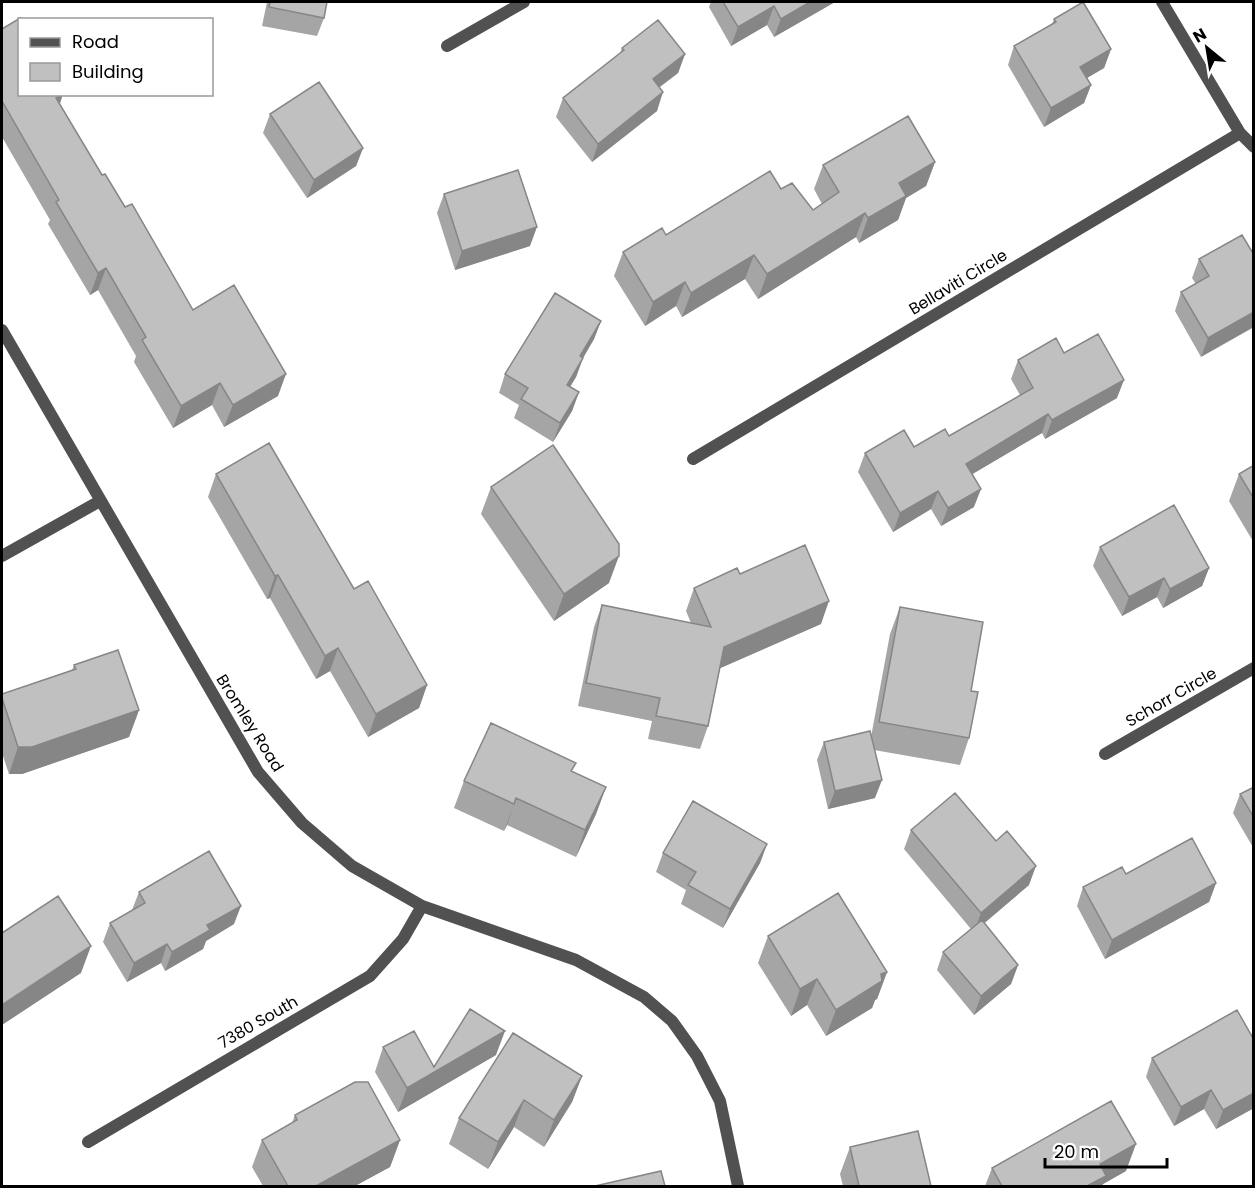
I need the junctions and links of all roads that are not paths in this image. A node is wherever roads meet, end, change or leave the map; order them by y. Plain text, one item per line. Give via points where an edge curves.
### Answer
1 (525, 2) edge
2 (1162, 2) edge
3 (447, 46) dead end
4 (1240, 133) junction
5 (1254, 147) edge
6 (2, 330) edge
7 (693, 459) dead end
8 (100, 501) junction
9 (2, 556) edge
10 (1254, 668) edge
11 (1106, 754) dead end
12 (422, 906) junction
13 (88, 1142) dead end
14 (738, 1186) edge

1 - 3 street
2 - 4 street
4 - 5 street
4 - 7 street, Bellaviti Circle
6 - 8 street, Bromley Road
8 - 9 street
8 - 12 street, Bromley Road via 258,772 302,823 352,866
10 - 11 street, Schorr Circle
12 - 13 street, 7380 South via 403,939 370,976
12 - 14 street, Bromley Road via 576,960 644,997 672,1021 698,1056 720,1101

